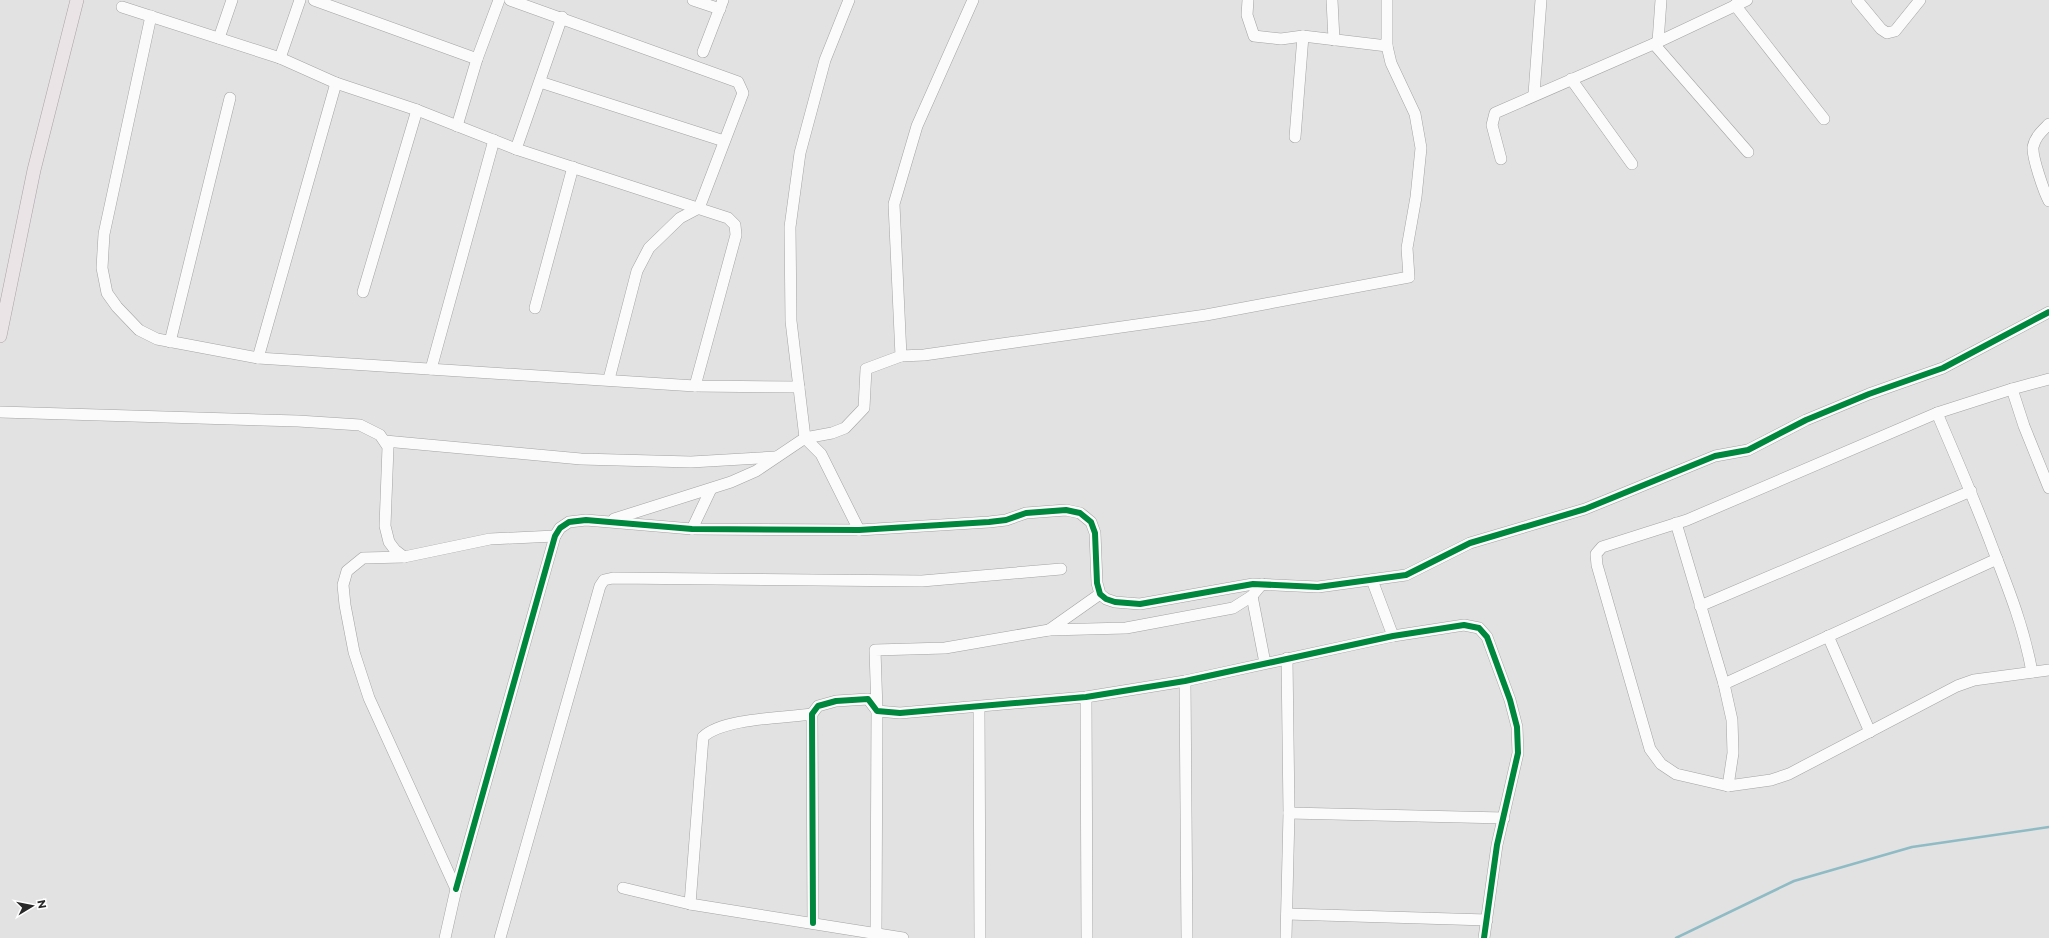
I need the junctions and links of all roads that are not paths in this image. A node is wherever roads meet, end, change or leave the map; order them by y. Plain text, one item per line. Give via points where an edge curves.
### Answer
1 (77, 0) edge
2 (232, 0) edge
3 (300, 0) edge
4 (314, 0) edge
5 (499, 0) edge
6 (510, 0) edge
7 (693, 0) edge
8 (849, 0) edge
9 (973, 0) edge
10 (1248, 0) edge
11 (1332, 0) edge
12 (1387, 0) edge
13 (1541, 0) edge
14 (1662, 0) edge
15 (1747, 0) edge
16 (1856, 0) edge
17 (1920, 0) edge
18 (721, 5) edge
19 (1735, 6) junction
20 (122, 7) dead end
21 (151, 16) junction
22 (562, 17) junction
23 (1303, 36) junction
24 (218, 38) junction
25 (1334, 40) junction
26 (1656, 43) junction
27 (1387, 46) junction
28 (703, 52) dead end
29 (280, 58) junction
30 (477, 59) junction
31 (1571, 79) junction
32 (540, 82) junction
33 (336, 83) junction
34 (1534, 94) junction
35 (230, 98) dead end
36 (417, 110) junction
37 (1824, 118) dead end
38 (2049, 124) edge
39 (457, 126) junction
40 (1295, 137) dead end
41 (494, 140) junction
42 (724, 141) junction
43 (516, 149) junction
44 (1748, 152) dead end
45 (1501, 159) dead end
46 (1632, 164) dead end
47 (572, 167) junction
48 (2049, 201) edge
49 (699, 208) junction
50 (364, 292) dead end
51 (535, 308) dead end
52 (2049, 312) edge
53 (0, 336) edge
54 (170, 342) junction
55 (901, 356) junction
56 (258, 358) junction
57 (431, 369) junction
58 (608, 379) junction
59 (2049, 379) edge
60 (695, 386) junction
61 (799, 387) junction
62 (2012, 389) junction
63 (0, 412) edge
64 (1937, 414) junction
65 (805, 438) junction
66 (386, 441) junction
67 (777, 457) junction
68 (2049, 488) edge
69 (712, 490) junction
70 (1971, 491) junction
71 (608, 521) junction
72 (1676, 523) junction
73 (692, 529) junction
74 (859, 530) junction
75 (555, 536) junction
76 (404, 557) junction
77 (1997, 559) junction
78 (1061, 569) dead end
79 (1372, 580) junction
80 (1262, 584) junction
81 (1100, 594) junction
82 (1252, 596) junction
83 (1700, 606) junction
84 (1049, 630) junction
85 (1393, 636) junction
86 (1828, 636) junction
87 (1287, 658) junction
88 (1265, 663) junction
89 (2049, 670) edge
90 (2032, 672) junction
91 (1185, 681) junction
92 (1724, 684) junction
93 (1086, 697) junction
94 (979, 707) junction
95 (877, 711) junction
96 (812, 714) junction
97 (1870, 732) junction
98 (1728, 786) junction
99 (1289, 813) junction
100 (1504, 818) junction
101 (623, 888) dead end
102 (456, 889) junction
103 (690, 904) junction
104 (1287, 914) junction
105 (1487, 920) junction
106 (813, 923) junction
107 (876, 934) junction
108 (445, 938) edge
109 (500, 938) edge
110 (903, 938) edge
111 (980, 938) edge
112 (1087, 938) edge
113 (1187, 938) edge
114 (1286, 938) edge
115 (1484, 938) edge

1 - 53 main road via 34,170
2 - 24 street
3 - 29 street
4 - 30 street
5 - 30 street
6 - 22 street
7 - 18 street
8 - 61 street via 816,89 793,190 790,227 791,321
9 - 55 street via 916,126 894,204
10 - 23 street via 1247,15 1254,36 1281,39
11 - 25 street
12 - 27 street
13 - 34 street
14 - 26 street
15 - 19 street
16 - 17 street via 1887,33 1895,31
18 - 28 street
19 - 26 street
19 - 37 street
20 - 21 street
21 - 24 street
21 - 54 street via 104,234 102,268 107,293 117,307 140,330 157,339
22 - 32 street
22 - 42 street via 738,82 743,92
23 - 25 street
23 - 40 street
24 - 29 street
25 - 27 street
26 - 31 street
26 - 44 street
27 - 55 street via 1393,69 1415,114 1421,148 1407,248 1409,277 1206,316
29 - 33 street
30 - 39 street
31 - 34 street
31 - 46 street
32 - 42 street
32 - 43 street
33 - 36 street
33 - 56 street
34 - 45 street via 1495,112 1492,125
35 - 54 street
36 - 39 street
36 - 50 street
38 - 48 street via 2040,132 2033,148 2044,192
39 - 41 street
41 - 43 street
41 - 57 street
42 - 49 street
43 - 47 street
47 - 49 street
47 - 51 street
49 - 58 street via 680,218 649,248 637,271
49 - 60 street via 728,218 735,225 736,235
52 - 79 street via 1942,368 1806,420 1748,450 1715,456 1572,514 1470,544 1406,575
54 - 56 street
55 - 65 street via 866,369 864,408 845,428
56 - 57 street
57 - 58 street
58 - 60 street
59 - 62 street
60 - 61 street
61 - 65 street
62 - 64 street
62 - 68 street
63 - 66 street via 360,425
64 - 70 street
64 - 72 street
65 - 67 street
65 - 74 street via 821,454
66 - 67 street via 581,459 691,462
66 - 76 street via 389,457 386,526 389,542 394,550
67 - 69 street via 756,471
69 - 71 street
69 - 73 street
70 - 77 street
70 - 83 street
71 - 73 street
71 - 75 street via 569,522 560,528
72 - 83 street
72 - 98 street via 1602,547 1596,554 1596,565 1650,749 1661,764 1676,774
73 - 74 street
74 - 81 street via 989,522 1006,520 1026,513 1066,510 1080,514 1091,522 1096,533 1097,583
75 - 76 street via 490,539
75 - 102 street
76 - 102 street via 363,558 356,562 347,571 343,585 345,605 354,652 369,698
77 - 86 street
77 - 90 street via 2024,633
78 - 109 street via 922,581 613,578 604,580 600,586
79 - 80 street via 1302,588
79 - 85 street
80 - 81 street via 1140,604 1115,602
80 - 82 street
81 - 84 street
82 - 84 street via 1233,608 1126,628
82 - 88 street
83 - 92 street
84 - 95 street via 945,648 875,650
85 - 87 street
85 - 100 street via 1464,625 1479,628 1487,637 1517,727 1518,753
86 - 92 street
86 - 97 street
87 - 88 street
87 - 99 street
88 - 91 street
89 - 90 street
90 - 97 street via 1974,680 1957,686
91 - 93 street
91 - 113 street
92 - 98 street via 1732,720 1733,753
93 - 94 street
93 - 112 street
94 - 95 street via 900,713
94 - 111 street
95 - 96 street via 868,699 836,701 818,706
95 - 107 street
96 - 103 street via 725,724 710,730 703,737
96 - 106 street
97 - 98 street via 1789,774 1771,780
99 - 100 street
99 - 104 street
100 - 105 street via 1497,845
101 - 103 street
102 - 108 street
103 - 106 street
104 - 105 street
104 - 114 street
105 - 115 street
106 - 107 street
107 - 110 street

